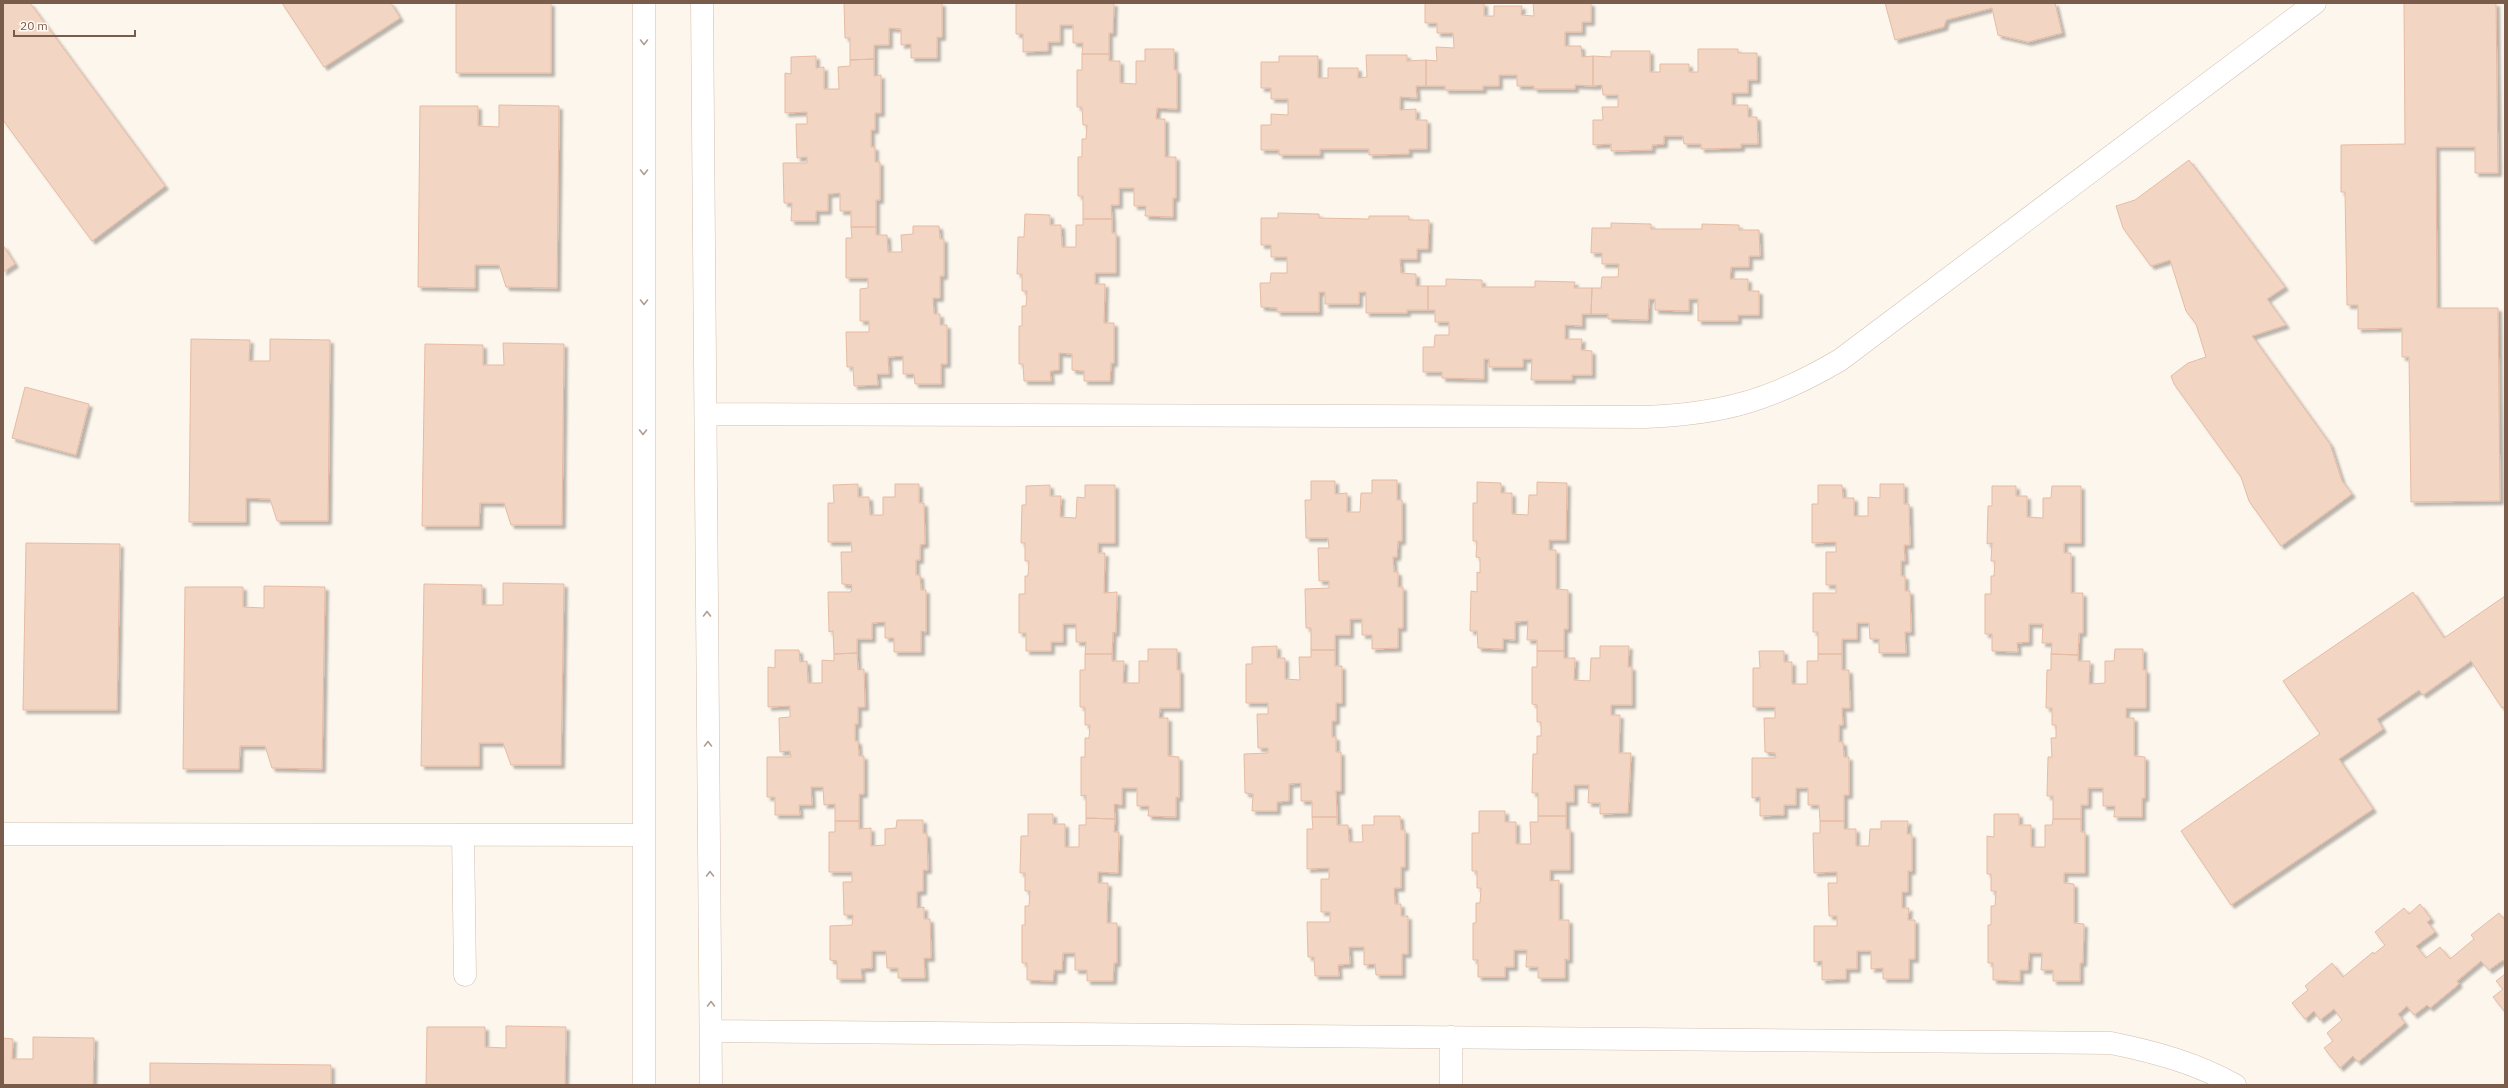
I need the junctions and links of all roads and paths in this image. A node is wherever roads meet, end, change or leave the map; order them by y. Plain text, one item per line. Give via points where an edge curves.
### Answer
1 (644, 3) edge
2 (702, 3) edge
3 (2315, 3) edge
4 (706, 414) junction
5 (3, 834) edge
6 (463, 835) junction
7 (642, 836) junction
8 (465, 976) dead end
9 (711, 1030) junction
10 (1451, 1037) junction
11 (644, 1085) edge
12 (711, 1085) edge
13 (1451, 1085) edge
14 (2235, 1085) edge

1 -> 7 street
2 - 4 street
3 - 4 street via 1840,360 1806,380 1771,396 1734,407 1690,415 1645,417
9 -> 4 street
5 - 6 street
6 - 7 street
6 - 8 street
7 - 11 street
9 - 10 street
9 - 12 street
10 - 13 street
10 - 14 street via 2111,1043 2149,1050 2185,1062

